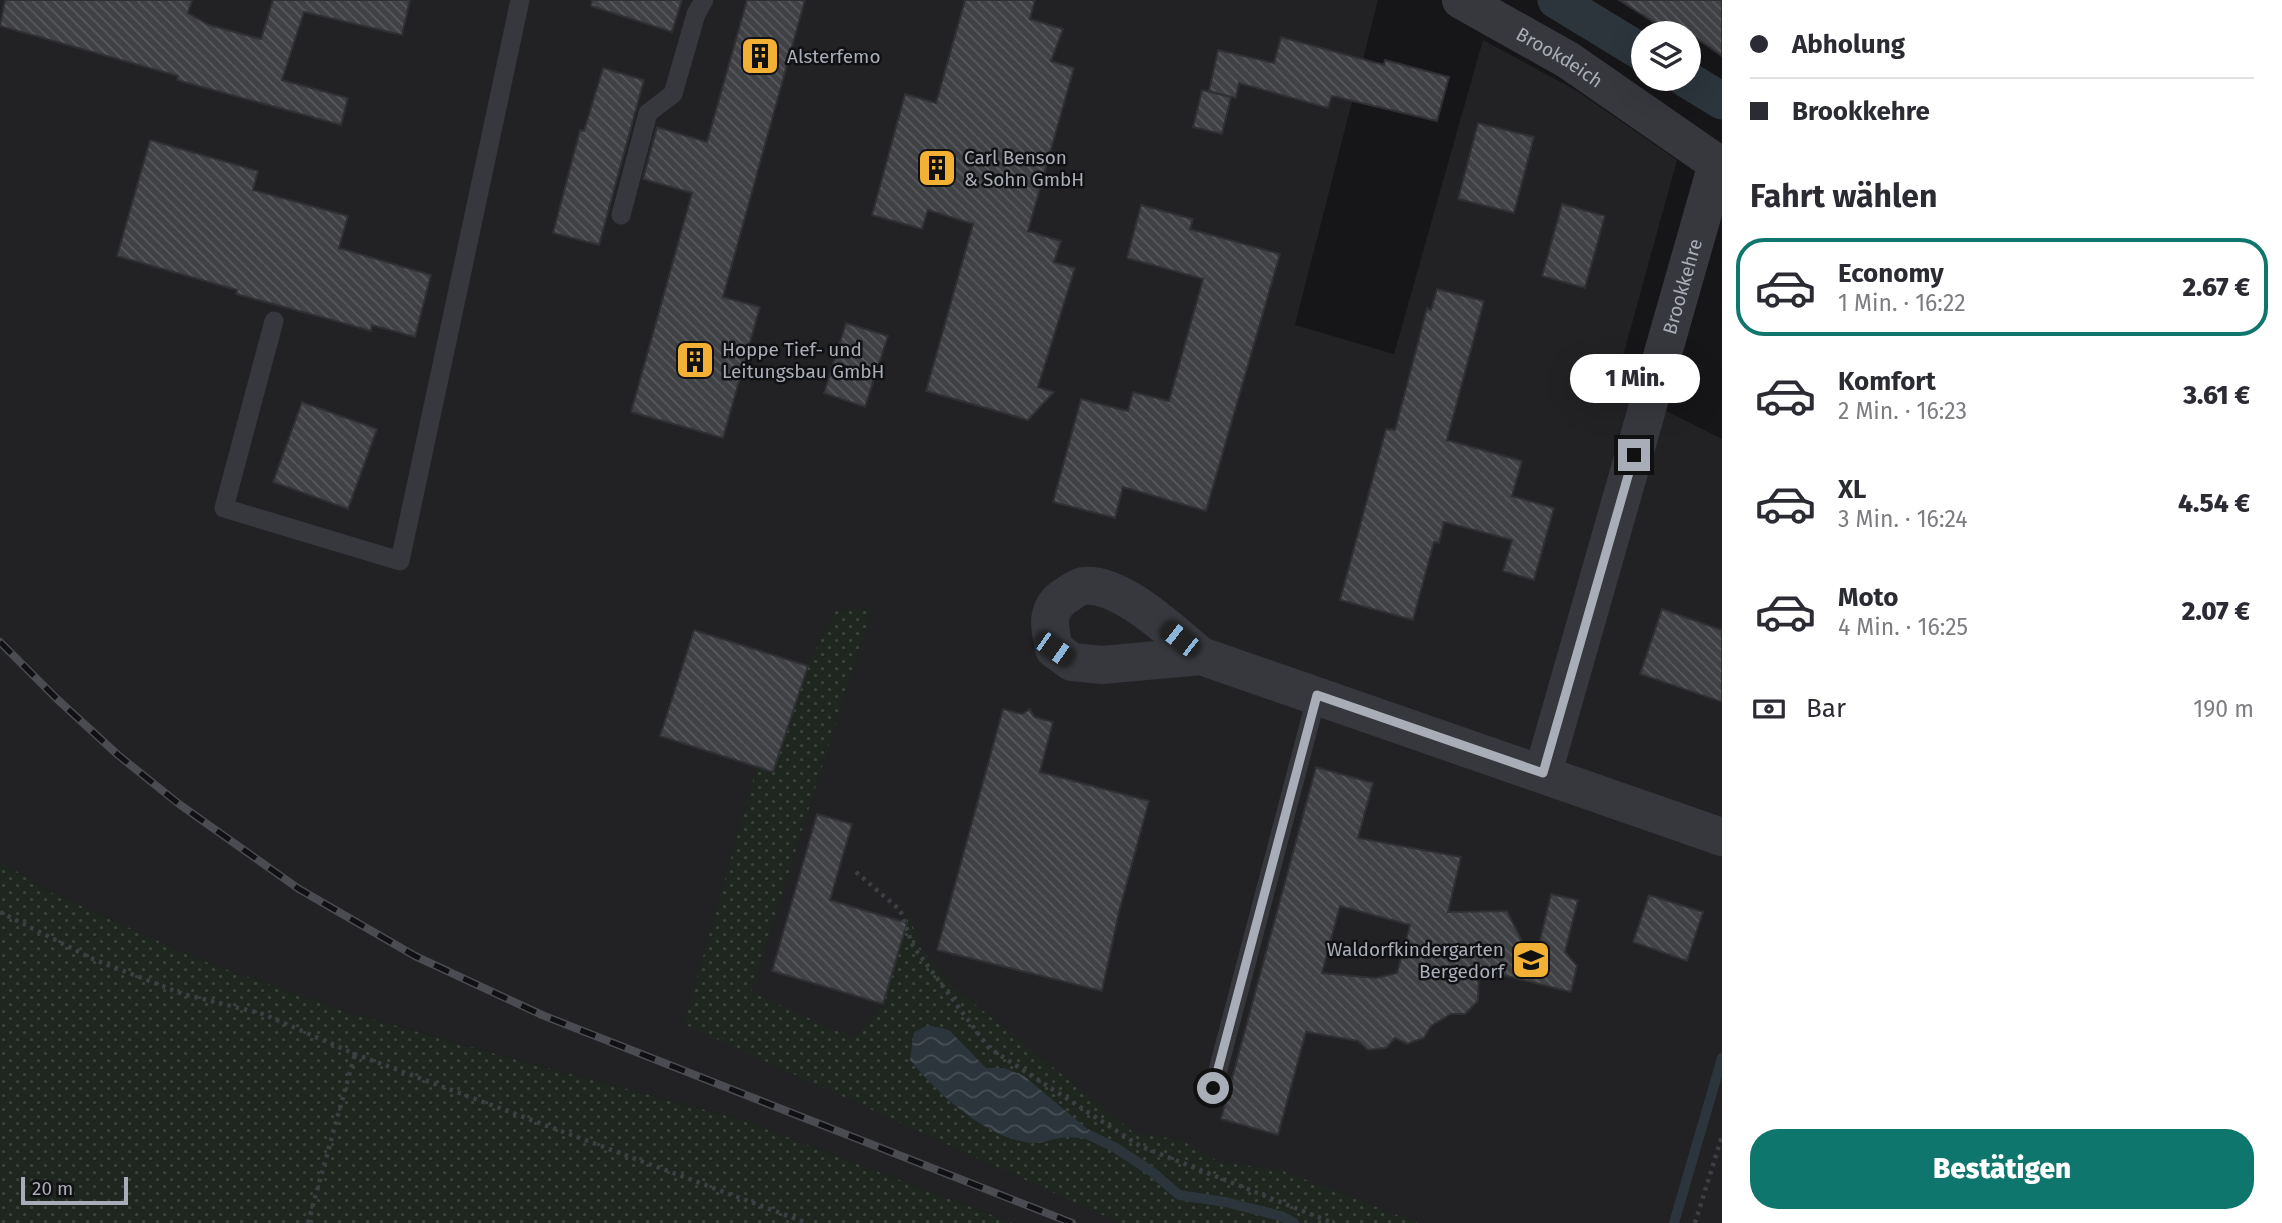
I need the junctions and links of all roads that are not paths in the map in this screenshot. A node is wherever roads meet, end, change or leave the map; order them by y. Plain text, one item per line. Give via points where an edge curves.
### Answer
1 (520, 0) edge
2 (704, 0) edge
3 (1461, 0) edge
4 (1719, 165) edge
5 (621, 215) dead end
6 (274, 321) dead end
7 (1201, 656) dead end
8 (1317, 695) junction
9 (1543, 773) junction
10 (1722, 837) edge
11 (1213, 1088) dead end

1 - 6 lane via 400,561 224,508
2 - 5 lane via 696,13 673,94 648,113
3 - 4 street, Brookdeich via 1568,60
4 - 9 street, Brookkehre
7 - 8 street
8 - 9 street
8 - 11 lane
9 - 10 street

